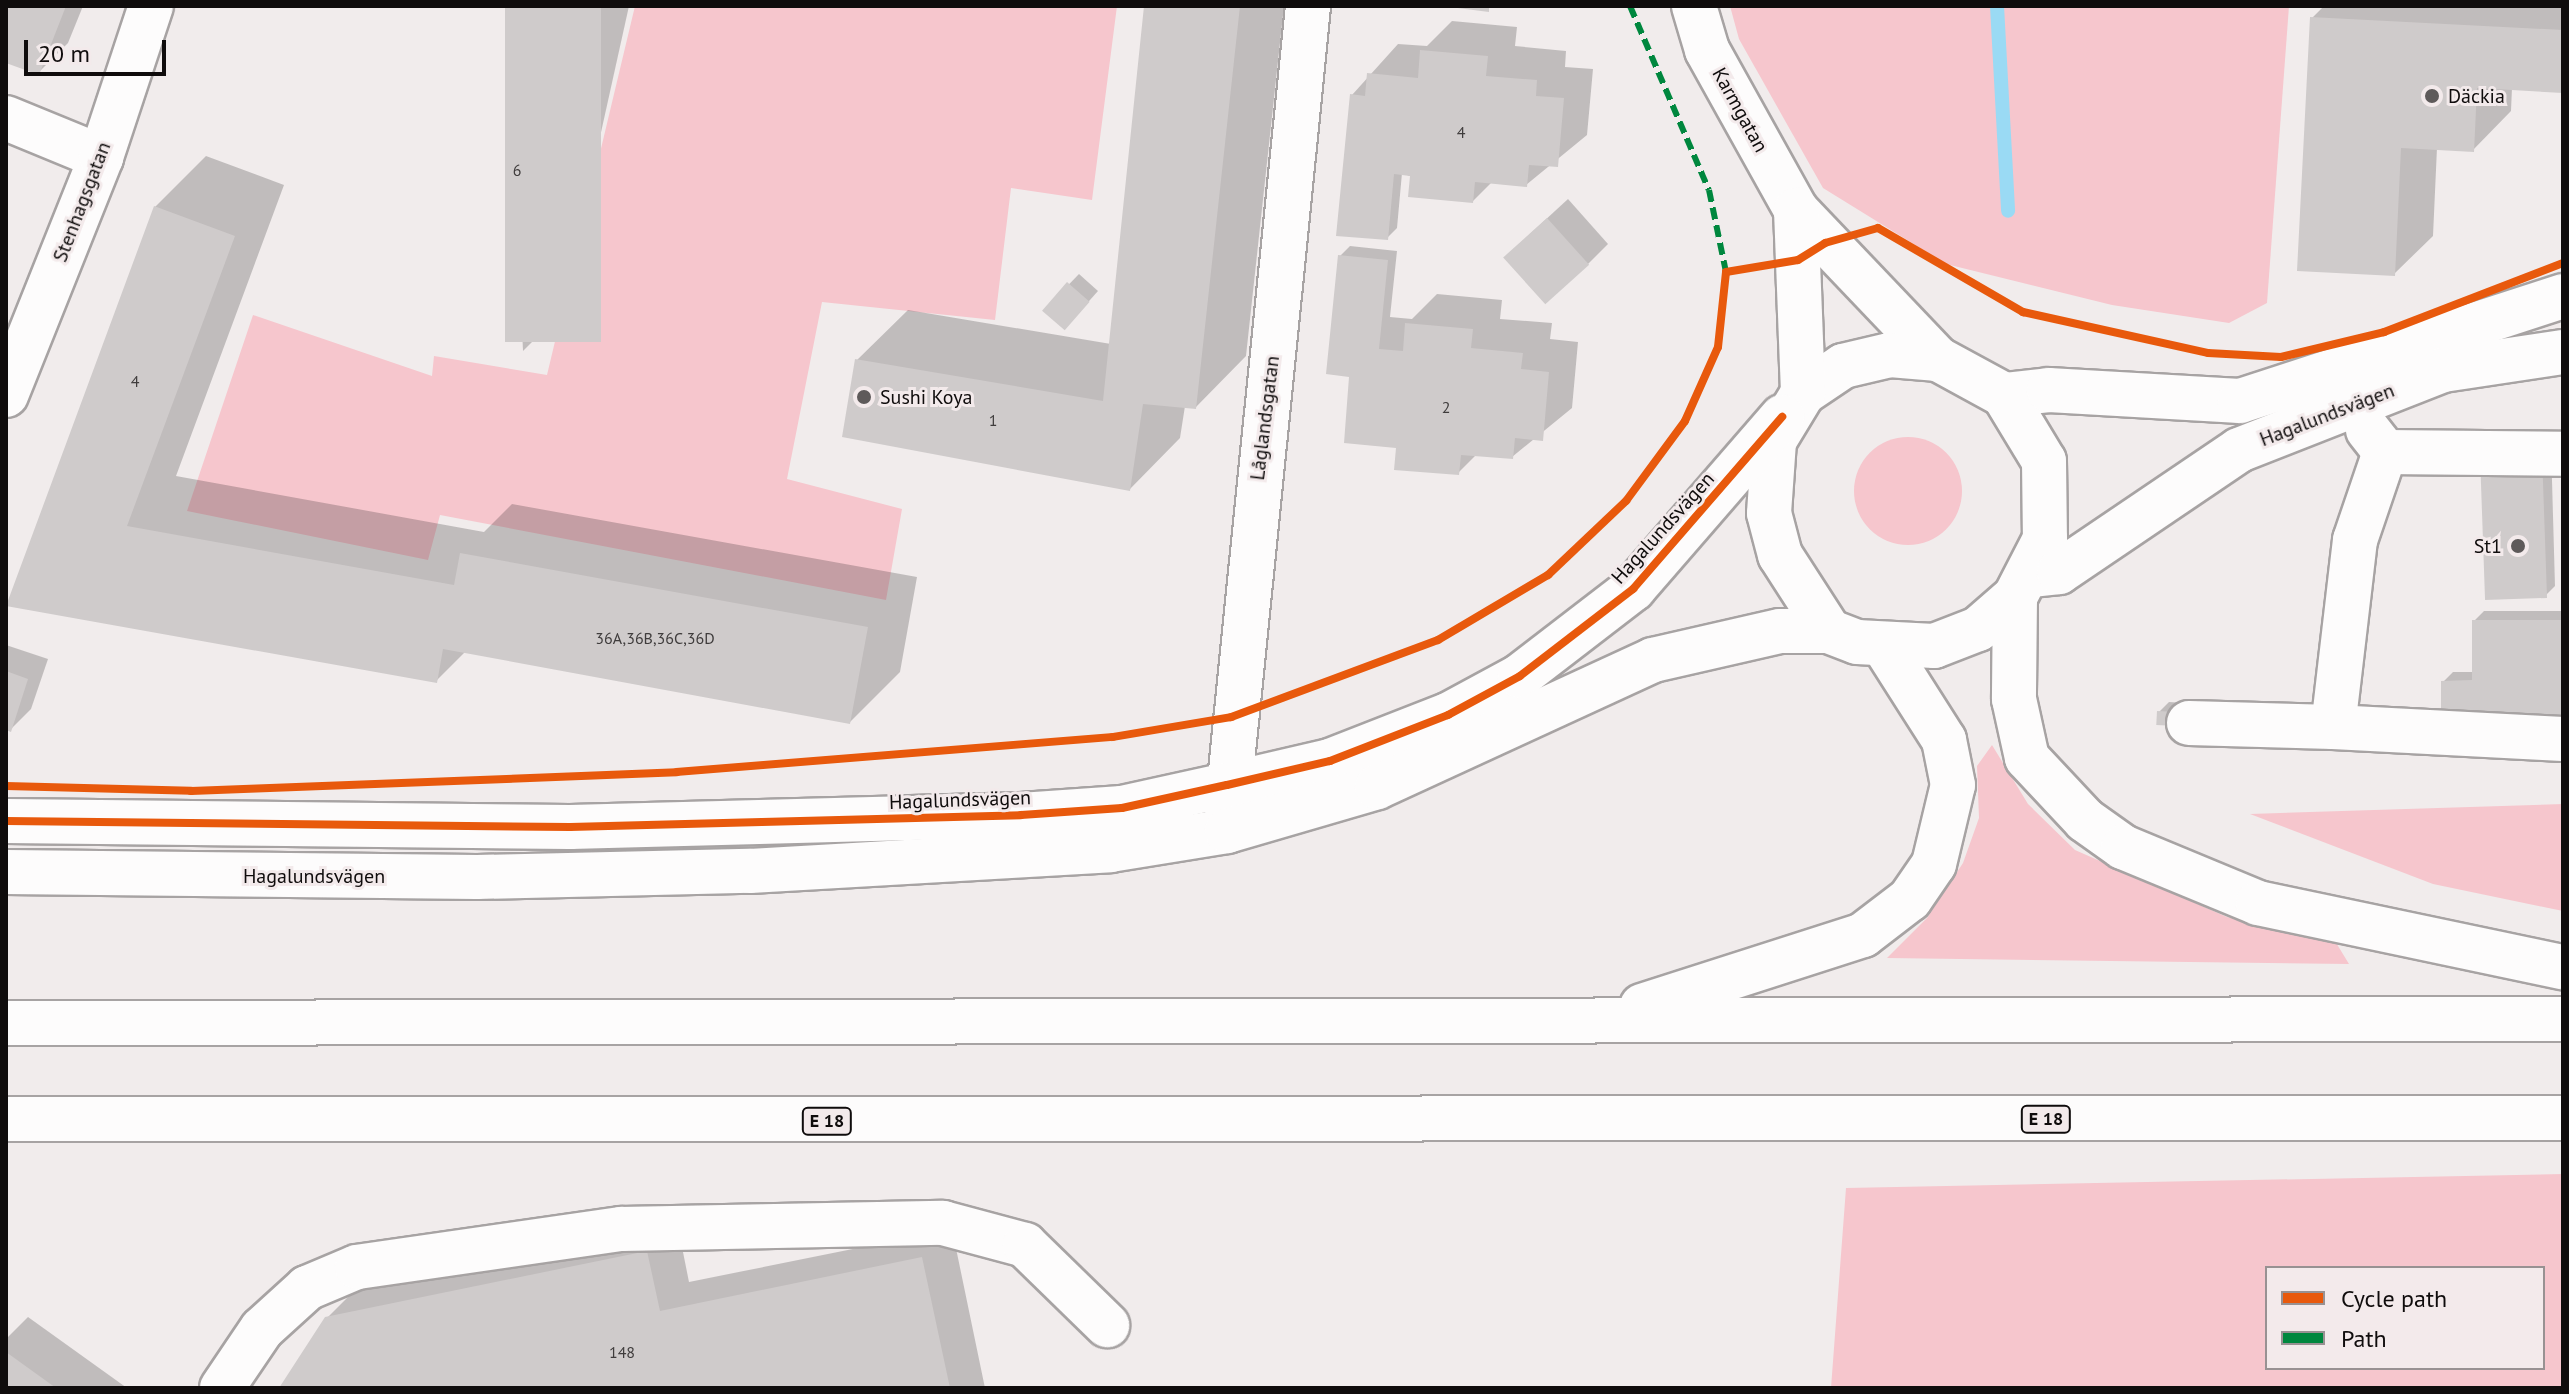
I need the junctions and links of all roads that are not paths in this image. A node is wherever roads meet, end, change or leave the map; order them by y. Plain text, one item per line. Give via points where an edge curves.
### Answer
1 (151, 6) edge
2 (1308, 6) edge
3 (1694, 6) edge
4 (6, 118) edge
5 (101, 157) junction
6 (1796, 210) junction
7 (2563, 296) edge
8 (21, 316) edge
9 (2563, 352) edge
10 (1938, 359) junction
11 (6, 395) edge
12 (2004, 395) junction
13 (1792, 405) junction
14 (2349, 406) junction
15 (2385, 452) junction
16 (2563, 454) edge
17 (2023, 586) junction
18 (1829, 631) junction
19 (1886, 649) junction
20 (2189, 723) dead end
21 (2333, 727) junction
22 (2563, 739) edge
23 (1227, 785) junction
24 (6, 821) edge
25 (1227, 831) junction
26 (6, 872) edge
27 (2563, 967) edge
28 (2563, 1019) edge
29 (1596, 1020) junction
30 (6, 1023) edge
31 (2563, 1118) edge
32 (6, 1119) edge
33 (1107, 1325) dead end
34 (222, 1388) edge

1 - 5 main road, Stenhagsgatan
2 - 23 main road, Låglandsgatan
3 - 6 main road, Karmgatan via 1707,50
4 - 5 main road
5 - 8 main road, Stenhagsgatan
6 - 10 main road, Karmgatan
6 - 13 main road, Karmgatan
7 - 12 main road, Hagalundsvägen via 2240,401 2049,390
8 - 11 main road, Stenhagsgatan
9 - 14 main road, Hagalundsvägen via 2443,370
10 - 12 main road, Hagalundsvägen
10 - 13 main road, Hagalundsvägen via 1890,355 1843,366
12 - 17 main road, Hagalundsvägen via 2033,437 2050,500
13 - 18 main road via 1769,513 1780,555
13 - 23 main road, Hagalundsvägen via 1633,589 1520,676 1448,715 1330,761
14 - 15 main road
14 - 17 main road, Hagalundsvägen via 2239,450 2059,572
15 - 16 main road
15 - 21 main road via 2355,540
17 - 19 main road, Hagalundsvägen via 1978,629 1934,646
17 - 27 main road via 2014,699 2027,758 2085,820 2123,847 2258,903
18 - 19 main road, Hagalundsvägen
18 - 25 main road, Hagalundsvägen via 1780,631 1653,660 1377,787
19 - 29 main road via 1944,740 1953,785 1934,864 1910,899 1863,935 1815,954
20 - 21 main road
21 - 22 main road
23 - 24 main road, Hagalundsvägen via 1122,808 1021,815 570,827
23 - 25 main road, Låglandsgatan
25 - 26 main road, Hagalundsvägen via 1110,850 750,871
28 - 29 main road
29 - 30 main road
31 - 32 main road, E 18
33 - 34 main road via 1025,1245 943,1223 621,1229 357,1267 307,1288 262,1329

